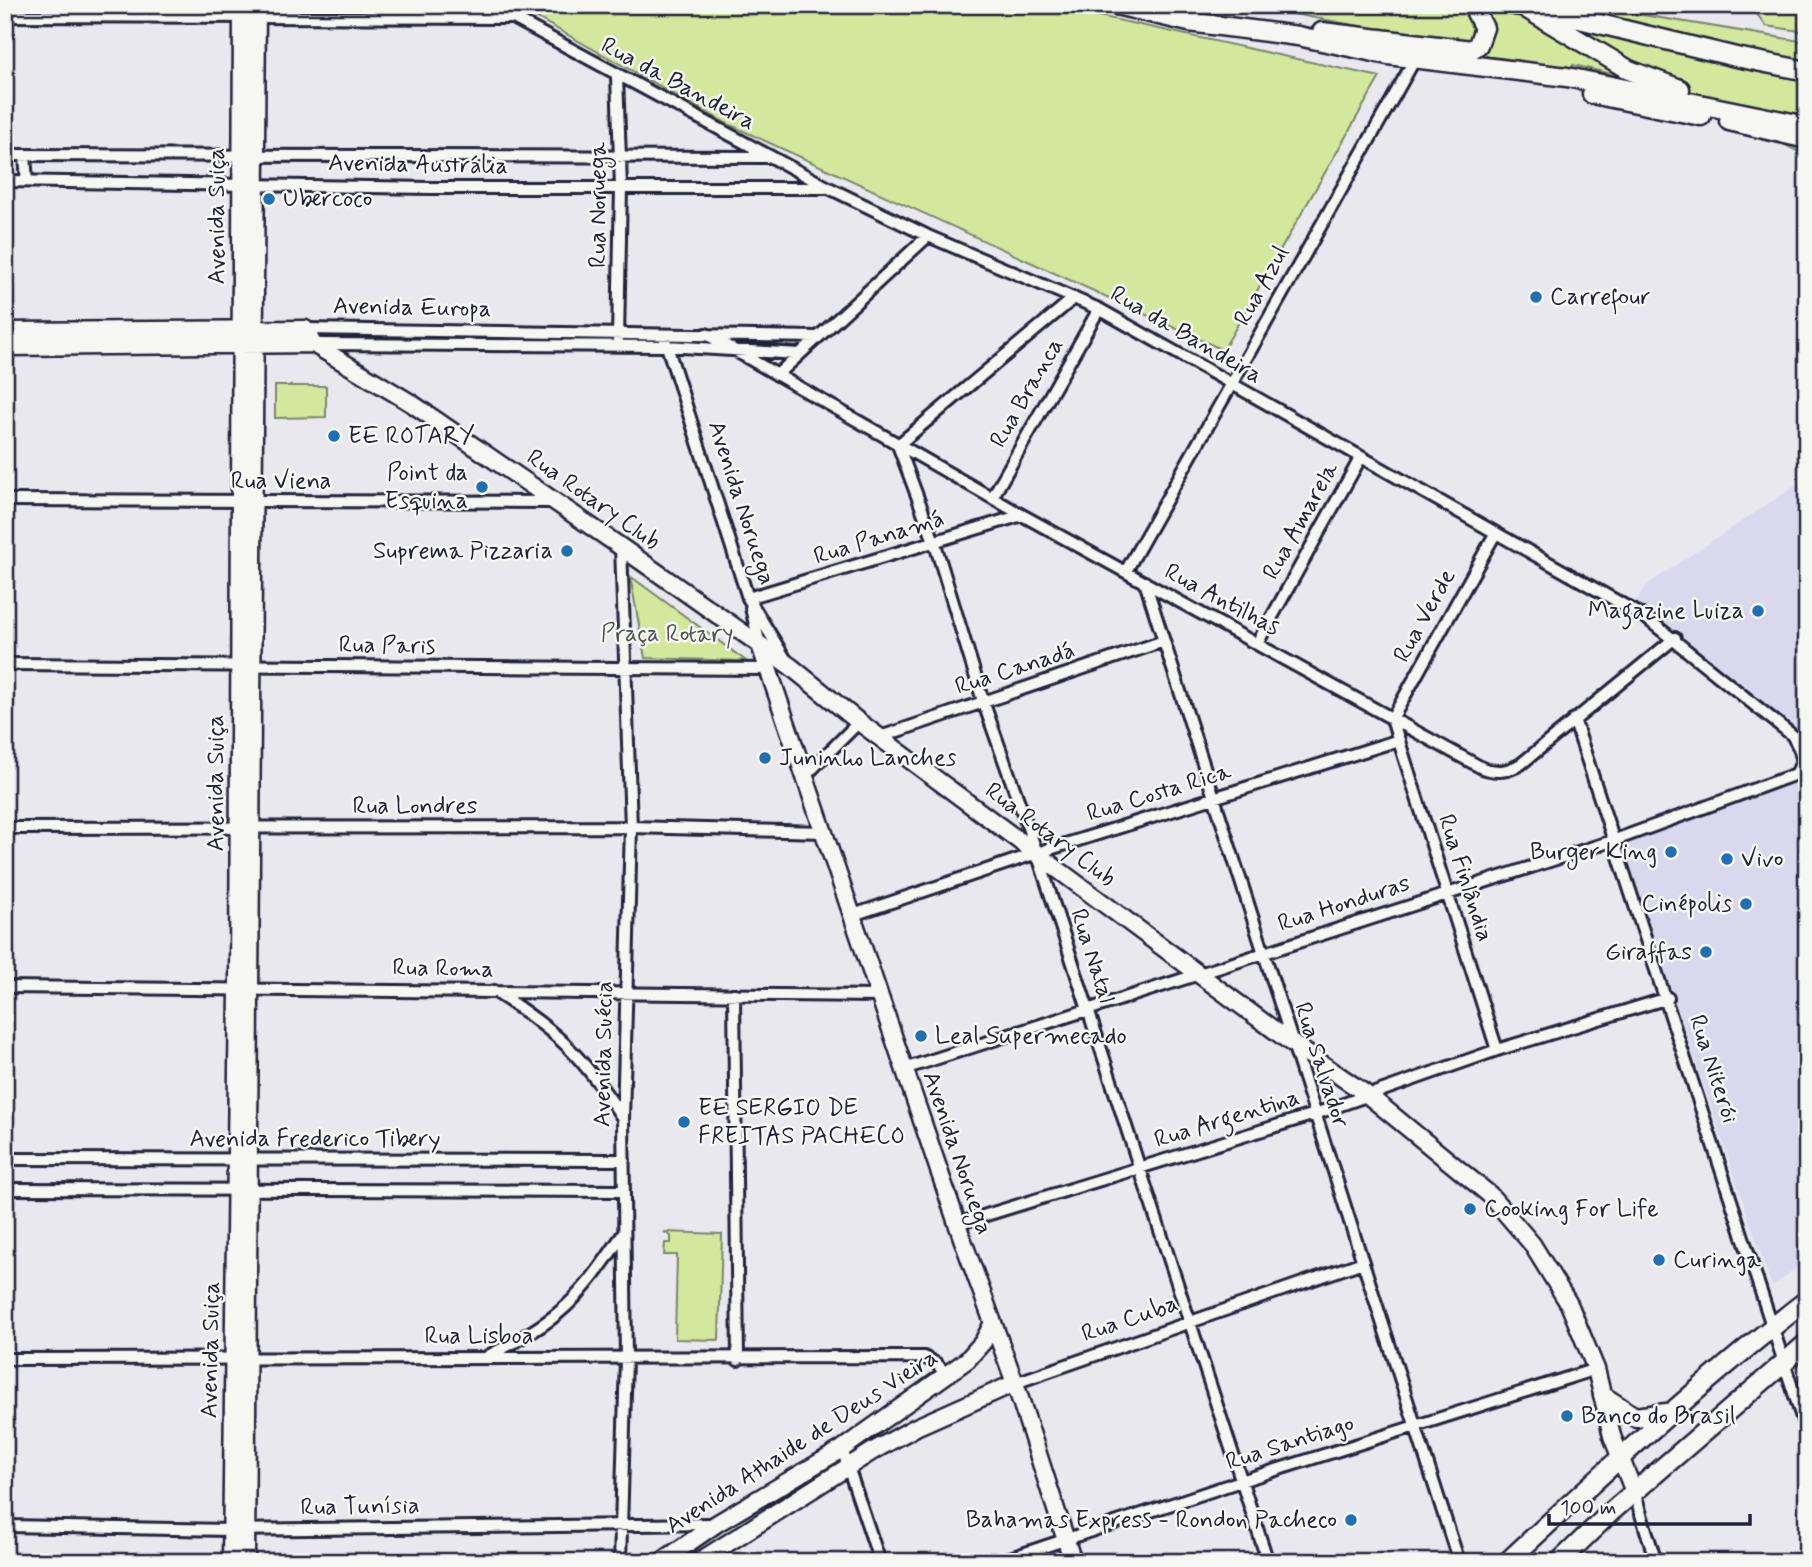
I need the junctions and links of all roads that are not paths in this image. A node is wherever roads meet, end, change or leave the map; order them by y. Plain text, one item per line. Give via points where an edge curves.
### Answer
1 (489, 5) edge
2 (1115, 5) edge
3 (1472, 5) edge
4 (1518, 6) edge
5 (149, 11) edge
6 (250, 11) edge
7 (5, 16) edge
8 (510, 18) junction
9 (1298, 36) junction
10 (1415, 59) junction
11 (1490, 66) junction
12 (1807, 71) edge
13 (617, 76) junction
14 (1807, 115) edge
15 (1807, 126) edge
16 (1807, 139) edge
17 (5, 155) edge
18 (25, 156) junction
19 (248, 157) junction
20 (770, 157) junction
21 (621, 159) junction
22 (5, 181) edge
23 (27, 181) junction
24 (248, 183) junction
25 (621, 187) junction
26 (830, 188) junction
27 (928, 236) junction
28 (1074, 298) junction
29 (1099, 309) junction
30 (5, 331) edge
31 (617, 333) junction
32 (664, 333) junction
33 (706, 334) junction
34 (239, 337) junction
35 (257, 337) junction
36 (309, 337) junction
37 (818, 337) junction
38 (5, 346) edge
39 (618, 346) junction
40 (666, 346) junction
41 (733, 350) junction
42 (799, 354) junction
43 (777, 375) junction
44 (1230, 385) junction
45 (898, 446) junction
46 (1361, 457) junction
47 (992, 498) junction
48 (5, 500) edge
49 (247, 502) junction
50 (556, 502) junction
51 (1022, 515) junction
52 (1495, 534) junction
53 (935, 544) junction
54 (621, 547) junction
55 (1126, 571) junction
56 (1145, 582) junction
57 (748, 598) junction
58 (1675, 638) junction
59 (1164, 641) junction
60 (1258, 642) junction
61 (760, 645) junction
62 (5, 664) edge
63 (246, 665) junction
64 (790, 666) junction
65 (769, 669) junction
66 (628, 670) junction
67 (983, 701) junction
68 (1392, 719) junction
69 (1574, 719) junction
70 (859, 722) junction
71 (880, 737) junction
72 (1399, 740) junction
73 (1796, 774) joint
74 (804, 777) junction
75 (1214, 797) junction
76 (245, 827) junction
77 (5, 828) edge
78 (631, 828) junction
79 (824, 832) junction
80 (1615, 840) junction
81 (1037, 853) junction
82 (1447, 893) junction
83 (853, 915) junction
84 (1263, 952) junction
85 (1197, 973) junction
86 (5, 987) edge
87 (243, 988) junction
88 (494, 991) junction
89 (626, 991) junction
90 (734, 994) junction
91 (880, 996) junction
92 (1668, 998) junction
93 (1087, 1010) junction
94 (1293, 1044) junction
95 (1497, 1050) junction
96 (904, 1069) junction
97 (1369, 1096) junction
98 (1315, 1114) junction
99 (623, 1118) junction
100 (5, 1158) edge
101 (243, 1160) junction
102 (624, 1160) junction
103 (1139, 1168) junction
104 (5, 1189) edge
105 (243, 1190) junction
106 (624, 1191) junction
107 (957, 1224) junction
108 (624, 1234) junction
109 (1363, 1262) junction
110 (1807, 1300) edge
111 (1191, 1322) junction
112 (992, 1325) junction
113 (1772, 1326) junction
114 (1807, 1343) edge
115 (485, 1358) junction
116 (5, 1359) edge
117 (241, 1359) junction
118 (626, 1359) junction
119 (1005, 1359) junction
120 (738, 1360) junction
121 (967, 1360) junction
122 (1784, 1360) junction
123 (1596, 1369) junction
124 (946, 1374) junction
125 (1015, 1383) junction
126 (1603, 1396) junction
127 (1674, 1412) junction
128 (1415, 1426) junction
129 (916, 1427) joint
130 (1807, 1433) edge
131 (842, 1449) junction
132 (1621, 1458) junction
133 (849, 1467) junction
134 (1241, 1481) junction
135 (1634, 1492) junction
136 (716, 1524) junction
137 (622, 1525) junction
138 (5, 1526) edge
139 (238, 1529) junction
140 (1066, 1539) junction
141 (1459, 1561) edge
142 (231, 1562) edge
143 (246, 1562) edge
144 (620, 1562) edge
145 (661, 1562) edge
146 (698, 1562) edge
147 (880, 1562) edge
148 (998, 1562) edge
149 (1073, 1562) edge
150 (1268, 1562) edge
151 (1507, 1562) edge
152 (1559, 1562) edge
153 (1656, 1562) edge

1 - 8 street, Rua da Bandeira
2 - 9 main road via 1189,22
3 - 9 main road via 1484,28 1471,50 1336,32
4 - 12 main road
4 - 14 main road via 1648,79
5 - 6 street
5 - 7 street
6 - 8 street
6 - 19 street, Avenida Suiça
8 - 13 street, Rua da Bandeira
9 - 10 main road
10 - 11 main road
10 - 44 street, Rua Azul
11 - 15 main road
11 - 16 main road via 1620,100
13 - 20 street, Rua da Bandeira
13 - 21 street, Rua Noruega
17 - 18 street, Avenida Austrália
18 - 19 street, Avenida Austrália
18 - 23 street
19 - 21 street, Avenida Austrália
19 - 24 street, Avenida Suiça
20 - 21 street, Avenida Austrália
20 - 26 street, Rua da Bandeira
21 - 25 street, Rua Noruega
22 - 23 street, Avenida Austrália
23 - 24 street, Avenida Austrália
24 - 25 street, Avenida Austrália
24 - 34 street, Avenida Suiça
24 - 35 street, Avenida Suiça
25 - 26 street, Avenida Austrália
25 - 31 street, Rua Noruega
26 - 27 street, Rua da Bandeira
27 - 28 street, Rua da Bandeira
27 - 37 street
28 - 29 street, Rua da Bandeira
28 - 45 street
29 - 44 street, Rua da Bandeira
29 - 47 street, Rua Branca
30 - 34 street, Avenida Europa
31 - 32 street, Avenida Europa
31 - 36 street, Avenida Europa
31 - 39 street, Rua Noruega
32 - 33 street, Avenida Europa
32 - 40 street, Avenida Noruega
33 - 37 street, Avenida Europa
33 - 41 street, Rua Antilhas
34 - 35 street, Avenida Europa
34 - 38 street, Avenida Europa
34 - 49 street, Avenida Suiça
35 - 36 street, Avenida Europa
35 - 49 street, Avenida Suiça
36 - 39 street, Avenida Europa
36 - 50 street, Rua Rotary Club
37 - 42 street
39 - 40 street, Avenida Europa
40 - 41 street, Avenida Europa
40 - 57 street, Avenida Noruega
41 - 42 street, Avenida Europa
41 - 43 street, Rua Antilhas
42 - 43 street
43 - 45 street, Rua Antilhas
44 - 46 street, Rua da Bandeira
44 - 55 street, Rua Azul
45 - 47 street, Rua Antilhas
45 - 53 street, Rua Natal
46 - 52 street, Rua da Bandeira
46 - 60 street, Rua Amarela
47 - 51 street, Rua Antilhas
48 - 49 street, Rua Viena
49 - 50 street, Rua Viena
49 - 63 street, Avenida Suiça
50 - 54 street, Rua Rotary Club
51 - 53 street, Rua Panamá
51 - 55 street, Rua Antilhas
52 - 58 street, Rua da Bandeira
52 - 68 street, Rua Verde
53 - 57 street, Rua Panamá
53 - 67 street, Rua Natal
54 - 61 street, Rua Rotary Club
54 - 66 street, Avenida Suécia
55 - 56 street, Rua Antilhas
56 - 59 street, Rua Salvador
56 - 60 street, Rua Antilhas
57 - 61 street
57 - 64 street, Avenida Noruega
58 - 69 street, Rua Antilhas
58 - 73 street, Rua da Bandeira via 1792,735 1802,752 1803,763
59 - 67 street, Rua Canadá
59 - 75 street, Rua Salvador
60 - 68 street, Rua Antilhas
61 - 64 street, Rua Rotary Club
61 - 65 street, Avenida Noruega
62 - 63 street, Rua Paris
63 - 66 street, Rua Paris
63 - 76 street, Avenida Suiça
64 - 70 street, Rua Rotary Club
65 - 66 street, Rua Paris
65 - 74 street, Avenida Noruega
66 - 78 street, Avenida Suécia
67 - 71 street, Rua Canadá
67 - 81 street, Rua Natal
68 - 69 street, Rua Antilhas via 1494,772 1521,764
68 - 72 street, Rua Finlândia
69 - 80 street, Rua Niterói
70 - 71 street, Rua Rotary Club
70 - 74 street
71 - 81 street, Rua Rotary Club
72 - 75 street, Rua Costa Rica
72 - 82 street, Rua Finlândia
73 - 80 street, Rua Honduras
74 - 79 street, Avenida Noruega
75 - 81 street, Rua Costa Rica
75 - 84 street, Rua Salvador
76 - 77 street, Rua Londres
76 - 78 street, Rua Londres
76 - 87 street, Avenida Suiça
78 - 79 street, Rua Londres
78 - 89 street, Avenida Suécia
79 - 83 street, Avenida Noruega
80 - 82 street, Rua Honduras
80 - 92 street, Rua Niterói
81 - 83 street, Rua Costa Rica
81 - 85 street, Rua Rotary Club
81 - 93 street, Rua Natal
82 - 84 street, Rua Honduras
82 - 95 street, Rua Finlândia
83 - 91 street, Avenida Noruega
84 - 85 street, Rua Honduras
84 - 94 street, Rua Salvador
85 - 93 street, Rua Honduras
85 - 94 street, Rua Rotary Club
86 - 87 street, Rua Roma
87 - 88 street, Rua Roma
87 - 101 street, Avenida Suiça
88 - 89 street, Rua Roma
88 - 99 street via 563,1039 591,1070
89 - 90 street, Rua Roma
89 - 99 street, Avenida Suécia
90 - 91 street, Rua Roma
90 - 120 street
91 - 96 street, Avenida Noruega
92 - 95 street, Rua Argentina
92 - 113 street, Rua Niterói
93 - 96 street, Rua Honduras
93 - 103 street, Rua Natal
94 - 97 street, Rua Rotary Club
94 - 98 street, Rua Salvador
95 - 97 street, Rua Argentina
96 - 107 street, Avenida Noruega
97 - 98 street, Rua Argentina
97 - 123 street, Rua Rotary Club via 1490,1195 1532,1244 1569,1304
98 - 103 street, Rua Argentina
98 - 109 street, Rua Salvador
99 - 102 street, Avenida Suécia
100 - 101 street, Avenida Frederico Tibery
101 - 102 street, Avenida Frederico Tibery
101 - 105 street, Avenida Suiça
102 - 106 street, Avenida Suécia
103 - 107 street, Rua Argentina
103 - 111 street, Rua Natal
104 - 105 street, Avenida Frederico Tibery
105 - 106 street, Avenida Frederico Tibery
105 - 117 street, Avenida Suiça
106 - 108 street, Avenida Suécia
107 - 112 street, Avenida Noruega
108 - 115 street via 588,1287 564,1311
108 - 118 street, Avenida Suécia
109 - 111 street, Rua Cuba
109 - 128 street, Rua Salvador
110 - 113 main road
111 - 125 street, Rua Cuba
111 - 134 street, Rua Natal
112 - 119 street, Avenida Noruega
112 - 121 street, Avenida Athaide de Deus Vieira
113 - 122 street, Rua Niterói
113 - 127 main road
114 - 122 main road
115 - 117 street, Rua Lisboa
115 - 118 street, Rua Lisboa
116 - 117 street, Rua Lisboa
117 - 139 street, Avenida Suiça
118 - 120 street, Rua Lisboa
118 - 137 street, Avenida Suécia
119 - 121 street via 987,1355
119 - 125 street, Avenida Noruega
120 - 124 street, Rua Lisboa via 924,1357
121 - 124 street, Avenida Athaide de Deus Vieira
122 - 130 street, Rua Niterói
122 - 135 main road
123 - 126 street, Rua Rotary Club
123 - 128 street, Rua Santiago
124 - 131 street, Avenida Athaide de Deus Vieira
125 - 129 street, Rua Cuba
125 - 140 street, Avenida Noruega
126 - 127 main road via 1636,1417
126 - 132 street, Rua Rotary Club
127 - 132 main road
128 - 134 street, Rua Santiago
128 - 141 street, Rua Salvador
129 - 133 street, Avenida Athaide de Deus Vieira
131 - 133 street
131 - 136 street, Avenida Athaide de Deus Vieira
132 - 135 street, Rua Rotary Club
132 - 151 main road
133 - 146 street, Avenida Athaide de Deus Vieira
133 - 147 street
134 - 140 street, Rua Santiago
134 - 150 street, Rua Natal
135 - 152 main road
135 - 153 street
136 - 137 street, Rua Tunísia
136 - 145 street, Avenida Athaide de Deus Vieira
137 - 139 street, Rua Tunísia
137 - 144 street, Avenida Suécia
138 - 139 street, Rua Tunísia
139 - 142 street, Avenida Suiça
139 - 143 street, Avenida Suiça
140 - 148 street, Rua Santiago
140 - 149 street, Avenida Noruega

